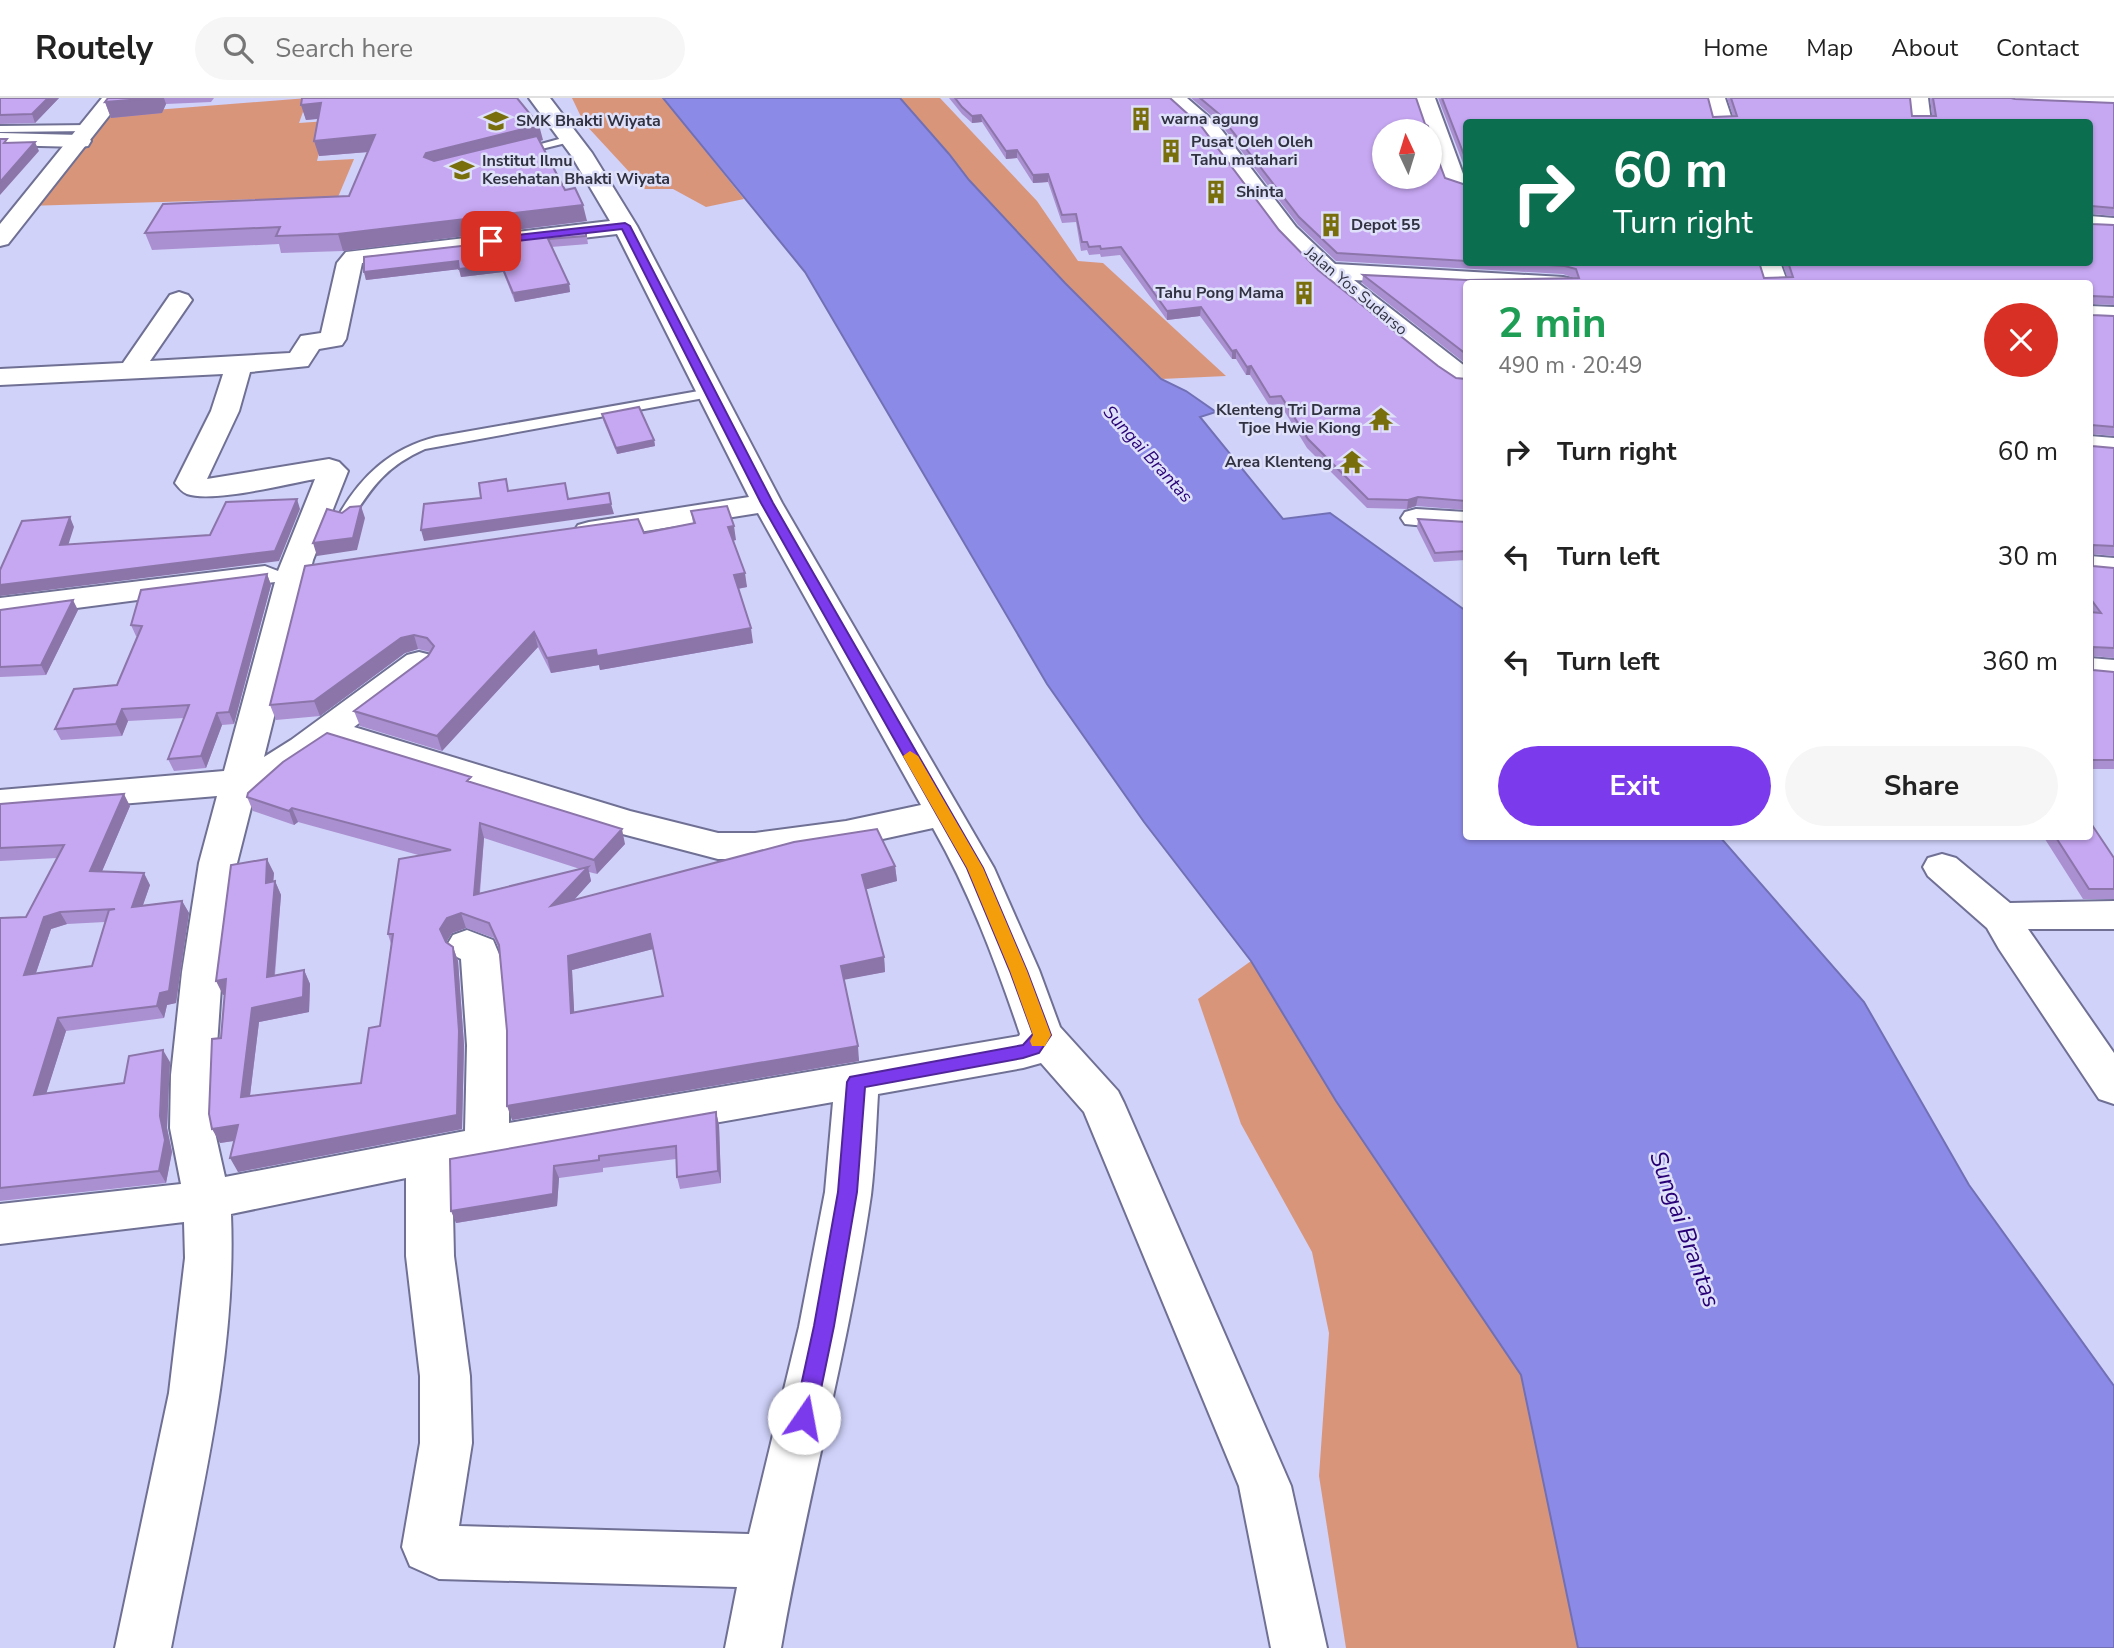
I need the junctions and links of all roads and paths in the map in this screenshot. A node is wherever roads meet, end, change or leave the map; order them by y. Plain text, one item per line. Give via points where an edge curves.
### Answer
1 (113, 98) edge
2 (539, 98) edge
3 (1175, 98) edge
4 (1425, 98) edge
5 (1715, 98) edge
6 (1918, 98) edge
7 (2012, 98) edge
8 (2114, 102) edge
9 (1722, 119) edge
10 (1921, 119) edge
11 (0, 129) edge
12 (85, 135) junction
13 (0, 139) edge
14 (570, 139) junction
15 (503, 156) edge
16 (1463, 183) edge
17 (2093, 223) edge
18 (2114, 225) edge
19 (625, 226) junction
20 (0, 239) edge
21 (1328, 271) junction
22 (1491, 280) edge
23 (179, 300) dead end
24 (2093, 314) edge
25 (2114, 315) edge
26 (237, 365) junction
27 (132, 369) junction
28 (1463, 376) edge
29 (0, 377) edge
30 (710, 393) junction
31 (2093, 445) edge
32 (2114, 447) edge
33 (767, 503) junction
34 (345, 518) edge
35 (1416, 518) edge
36 (1463, 521) edge
37 (563, 535) edge
38 (2093, 565) edge
39 (2114, 567) edge
40 (309, 570) junction
41 (0, 608) edge
42 (419, 662) edge
43 (2093, 668) edge
44 (2114, 670) edge
45 (328, 732) junction
46 (238, 782) junction
47 (0, 802) edge
48 (943, 813) junction
49 (1942, 867) dead end
50 (2114, 915) edge
51 (2003, 919) junction
52 (467, 945) dead end
53 (1042, 1035) junction
54 (856, 1082) junction
55 (2114, 1087) edge
56 (487, 1146) junction
57 (429, 1156) junction
58 (207, 1200) junction
59 (0, 1224) edge
60 (769, 1560) junction
61 (143, 1648) edge
62 (753, 1648) edge
63 (1298, 1648) edge

1 - 12 street
2 - 14 street
3 - 21 street, Jalan Yos Sudarso via 1210,128 1288,232
4 - 16 street via 1453,178
5 - 9 street
6 - 10 street
7 - 8 street
11 - 12 lane
12 - 13 street
12 - 20 street
14 - 15 lane
14 - 19 street
17 - 18 street
19 - 26 street via 355,257 349,263 333,339 310,342 299,360
19 - 30 street
21 - 22 street
21 - 28 street, Jalan Yos Sudarso
23 - 27 street
24 - 25 street
26 - 27 street
26 - 40 street via 225,411 190,483 206,488 332,468 297,560
27 - 29 street
30 - 33 street
30 - 34 lane via 414,447 376,473
31 - 32 street
33 - 37 street
33 - 48 street
35 - 36 street
38 - 39 street
40 - 41 street
40 - 46 street
42 - 45 street
43 - 44 street
45 - 46 street via 279,764
45 - 48 street via 718,846 846,834
46 - 47 street
46 - 58 street via 216,877 192,1076 192,1128
48 - 53 street via 975,868
49 - 51 street
50 - 51 street
51 - 55 street
52 - 56 street via 479,950 481,959 488,1045
53 - 54 street via 1033,1049 1023,1052
53 - 63 street via 1102,1103 1265,1486
54 - 56 street
54 - 60 street via 848,1192 824,1326
56 - 57 street
57 - 58 street
57 - 60 street via 430,1255 444,1376 446,1443 429,1547 439,1552
58 - 59 street
58 - 61 street via 209,1258 194,1393
60 - 62 street

